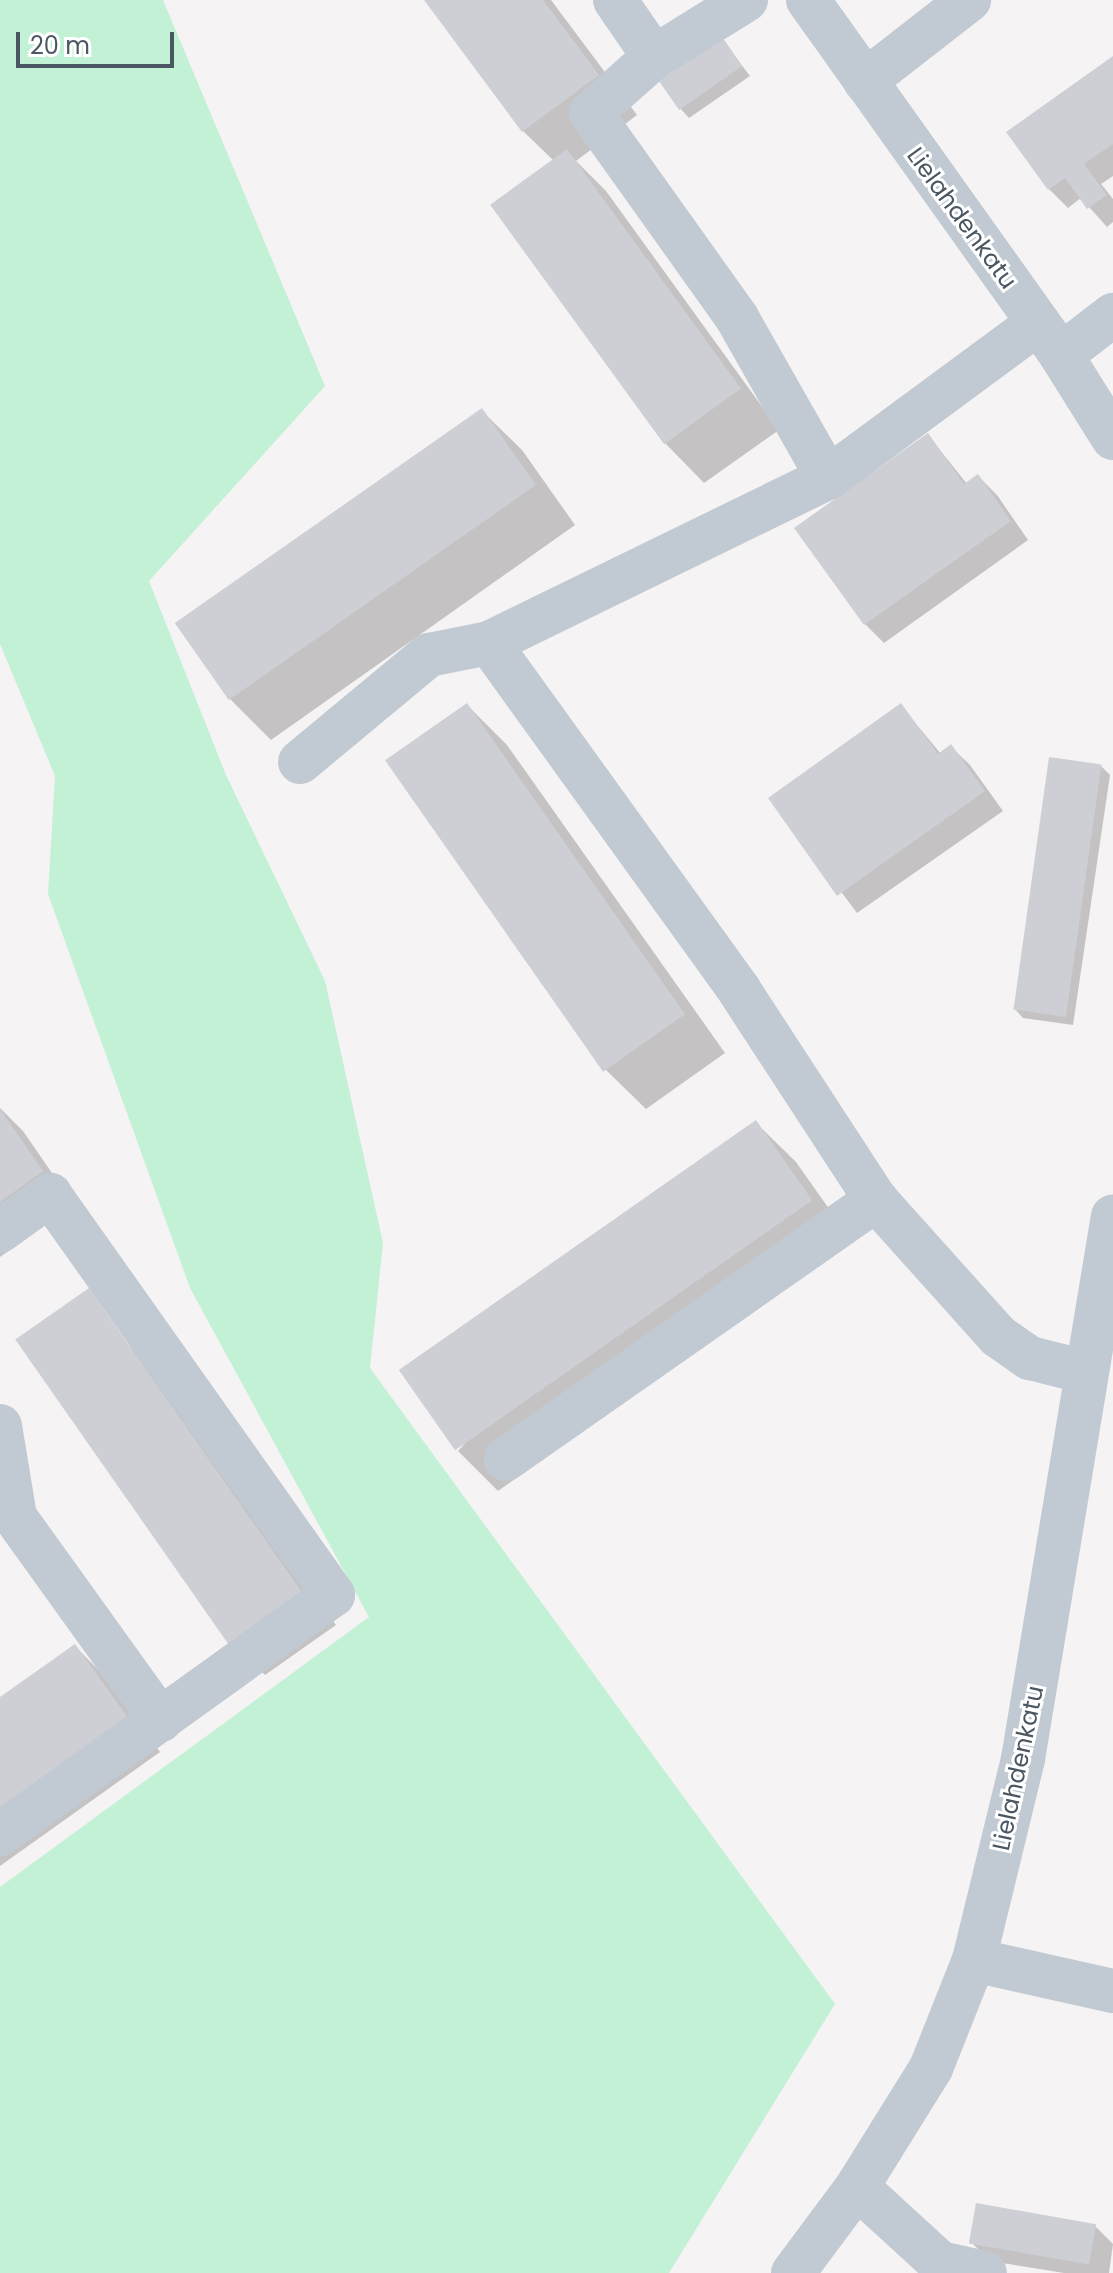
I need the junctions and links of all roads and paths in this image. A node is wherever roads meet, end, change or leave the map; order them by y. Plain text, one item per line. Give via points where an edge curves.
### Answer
1 (615, 0) edge
2 (746, 0) edge
3 (808, 0) edge
4 (969, 0) edge
5 (654, 57) junction
6 (865, 81) junction
7 (1113, 315) edge
8 (1049, 339) junction
9 (1112, 436) edge
10 (828, 478) junction
11 (489, 643) junction
12 (300, 762) dead end
13 (876, 1200) junction
14 (1113, 1216) edge
15 (0, 1231) edge
16 (1086, 1372) junction
17 (0, 1426) edge
18 (506, 1459) dead end
19 (161, 1720) junction
20 (0, 1834) edge
21 (974, 1960) junction
22 (1113, 1991) edge
23 (857, 2187) junction
24 (793, 2273) edge
25 (985, 2273) edge

1 - 5 street
2 - 5 street
3 - 6 street, Lielahdenkatu
4 - 6 street
5 - 10 street via 591,113 737,318
6 - 8 street, Lielahdenkatu
7 - 8 street
8 - 9 street, Lielahdenkatu
8 - 10 street
10 - 11 street
11 - 12 street via 429,655
11 - 13 street via 739,990
13 - 16 street via 998,1336 1030,1358
13 - 18 street
14 - 16 street, Lielahdenkatu
15 - 19 street via 50,1195 333,1595
16 - 21 street, Lielahdenkatu via 1023,1759
17 - 19 street via 15,1517
19 - 20 street
21 - 22 street
21 - 23 street, Lielahdenkatu via 931,2068
23 - 24 street, Lielahdenkatu
23 - 25 street via 940,2263

